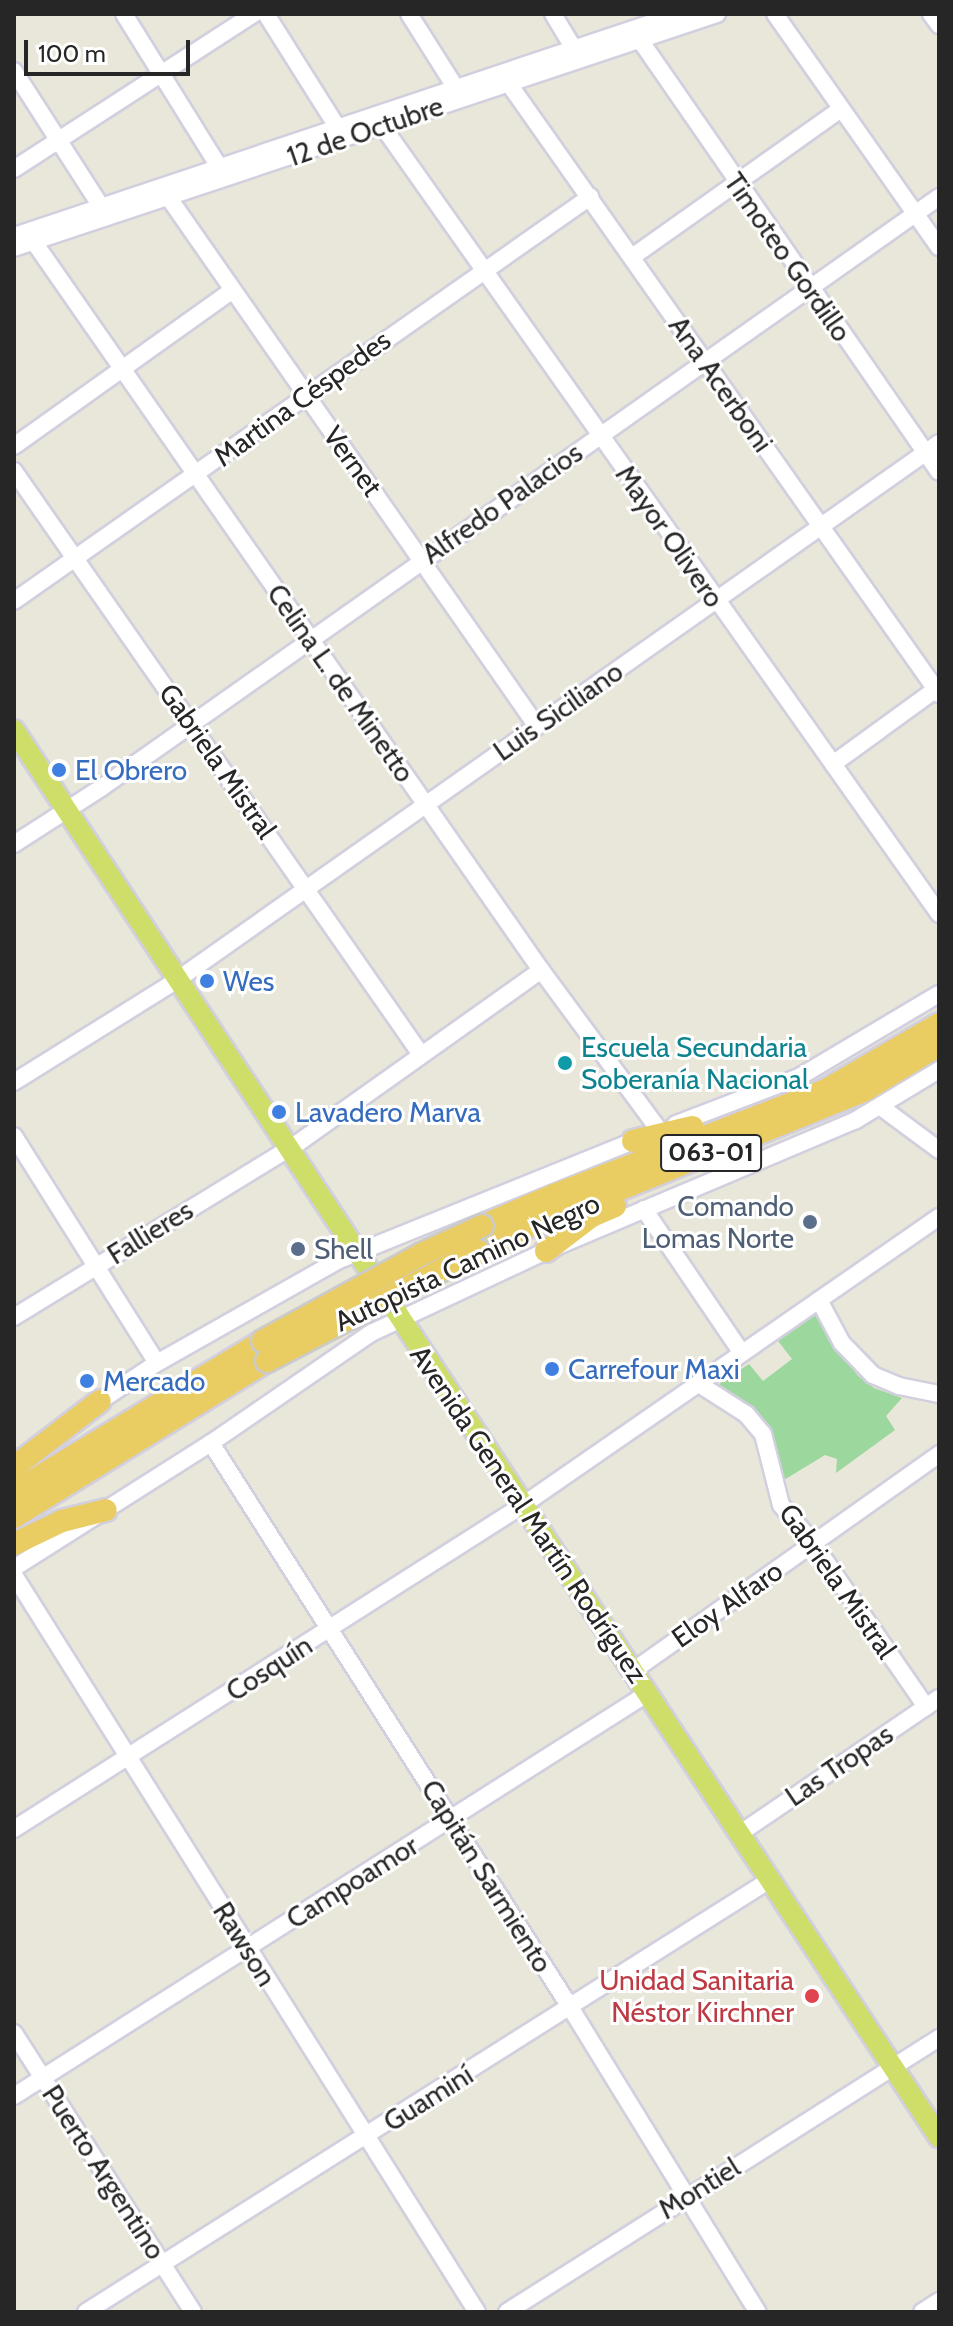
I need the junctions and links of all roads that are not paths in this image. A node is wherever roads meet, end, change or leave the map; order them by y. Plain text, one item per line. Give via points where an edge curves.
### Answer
1 (124, 14) edge
2 (254, 14) edge
3 (266, 14) edge
4 (409, 14) edge
5 (553, 14) edge
6 (678, 14) edge
7 (717, 14) edge
8 (775, 14) edge
9 (931, 14) edge
10 (939, 25) edge
11 (640, 40) junction
12 (574, 49) junction
13 (14, 71) edge
14 (163, 74) junction
15 (509, 77) junction
16 (457, 94) junction
17 (841, 109) junction
18 (382, 120) junction
19 (338, 134) junction
20 (58, 140) junction
21 (220, 168) junction
22 (14, 169) edge
23 (735, 182) junction
24 (590, 197) junction
25 (939, 197) edge
26 (169, 198) junction
27 (102, 208) junction
28 (915, 214) junction
29 (26, 236) edge
30 (939, 247) edge
31 (14, 248) edge
32 (632, 257) junction
33 (485, 269) junction
34 (809, 288) junction
35 (231, 291) junction
36 (706, 363) junction
37 (123, 370) junction
38 (305, 394) junction
39 (600, 436) junction
40 (939, 443) edge
41 (14, 446) edge
42 (924, 453) junction
43 (14, 471) edge
44 (939, 472) edge
45 (196, 474) junction
46 (820, 526) junction
47 (75, 557) junction
48 (423, 558) junction
49 (715, 600) junction
50 (14, 601) edge
51 (312, 640) junction
52 (938, 691) edge
53 (192, 723) junction
54 (536, 725) junction
55 (14, 730) edge
56 (833, 764) junction
57 (426, 805) junction
58 (67, 811) junction
59 (14, 844) edge
60 (307, 889) junction
61 (939, 914) edge
62 (541, 970) junction
63 (177, 980) junction
64 (939, 994) edge
65 (939, 1024) edge
66 (939, 1045) edge
67 (420, 1053) junction
68 (939, 1070) edge
69 (857, 1075) junction
70 (14, 1082) edge
71 (881, 1107) junction
72 (794, 1119) junction
73 (659, 1130) junction
74 (14, 1136) edge
75 (633, 1141) junction
76 (287, 1149) junction
77 (939, 1150) edge
78 (644, 1209) junction
79 (939, 1217) edge
80 (546, 1251) junction
81 (355, 1253) junction
82 (96, 1266) junction
83 (819, 1300) junction
84 (14, 1317) edge
85 (398, 1319) junction
86 (265, 1351) junction
87 (742, 1353) junction
88 (157, 1363) junction
89 (699, 1384) junction
90 (939, 1394) edge
91 (100, 1401) junction
92 (211, 1443) junction
93 (14, 1453) edge
94 (939, 1454) edge
95 (14, 1467) edge
96 (14, 1492) edge
97 (523, 1505) junction
98 (106, 1510) junction
99 (14, 1517) edge
100 (813, 1543) junction
101 (14, 1544) edge
102 (14, 1568) edge
103 (14, 1575) edge
104 (331, 1628) junction
105 (633, 1671) junction
106 (648, 1693) junction
107 (935, 1702) edge
108 (127, 1759) junction
109 (451, 1820) junction
110 (14, 1829) edge
111 (739, 1834) junction
112 (768, 1881) junction
113 (247, 1947) junction
114 (570, 2007) junction
115 (14, 2033) edge
116 (939, 2038) edge
117 (893, 2066) junction
118 (42, 2078) junction
119 (14, 2096) edge
120 (367, 2137) junction
121 (939, 2137) edge
122 (687, 2195) junction
123 (163, 2264) junction
124 (939, 2301) edge
125 (86, 2312) edge
126 (193, 2312) edge
127 (477, 2312) edge
128 (507, 2312) edge
129 (758, 2312) edge
130 (922, 2312) edge

1 - 14 street
2 - 14 street
3 - 19 street
4 - 16 street
5 - 12 street
6 - 12 street, 12 de Octubre
7 - 11 street, 12 de Octubre
8 - 17 street
9 - 10 street
11 - 15 street, 12 de Octubre
11 - 23 street, Timoteo Gordillo
12 - 15 street, 12 de Octubre
13 - 20 street
14 - 20 street
14 - 21 street
15 - 16 street, 12 de Octubre
15 - 24 street, Ana Acerboni
16 - 18 street, 12 de Octubre
17 - 23 street
17 - 28 street
18 - 19 street, 12 de Octubre
18 - 33 street, Mayor Olivero
19 - 21 street, 12 de Octubre
19 - 26 street, 12 de Octubre
20 - 22 street
20 - 27 street
21 - 27 street, 12 de Octubre
23 - 32 street
23 - 34 street, Timoteo Gordillo
24 - 32 street, Ana Acerboni
24 - 33 street, Martina Céspedes
25 - 28 street, Alfredo Palacios
26 - 29 street, 12 de Octubre
26 - 35 street, Vernet
27 - 29 street, 12 de Octubre
28 - 30 street
28 - 34 street, Alfredo Palacios
29 - 31 street, 12 de Octubre
29 - 37 street, Celina L. de Minetto
32 - 36 street, Ana Acerboni
33 - 38 street, Martina Céspedes
33 - 39 street, Mayor Olivero
34 - 36 street, Alfredo Palacios
34 - 42 street, Timoteo Gordillo
35 - 37 street
35 - 38 street, Vernet
36 - 39 street, Alfredo Palacios
36 - 46 street, Ana Acerboni
37 - 41 street
37 - 45 street, Celina L. de Minetto
38 - 45 street, Martina Céspedes
38 - 48 street, Vernet
39 - 48 street, Alfredo Palacios
39 - 49 street, Mayor Olivero
40 - 42 street, Luis Siciliano
42 - 44 street, Timoteo Gordillo
42 - 46 street, Luis Siciliano
43 - 47 street, Gabriela Mistral
45 - 47 street, Martina Céspedes
45 - 51 street, Celina L. de Minetto
46 - 49 street, Luis Siciliano
46 - 52 street, Ana Acerboni
47 - 50 street, Martina Céspedes
47 - 53 street, Gabriela Mistral
48 - 51 street, Alfredo Palacios
48 - 54 street, Vernet
49 - 54 street, Luis Siciliano
49 - 56 street, Mayor Olivero
51 - 53 street, Alfredo Palacios
51 - 57 street, Celina L. de Minetto
52 - 56 street
53 - 58 street, Alfredo Palacios
53 - 60 street, Gabriela Mistral
54 - 57 street, Luis Siciliano
55 - 58 main road, Avenida General Martín Rodríguez
56 - 61 street, Mayor Olivero
57 - 60 street, Luis Siciliano
57 - 62 street, Celina L. de Minetto
58 - 59 street, Alfredo Palacios
58 - 63 main road, Avenida General Martín Rodríguez
60 - 63 street, Luis Siciliano
60 - 67 street, Gabriela Mistral
62 - 67 street, Fallieres
62 - 73 street, Celina L. de Minetto
63 - 70 street, Luis Siciliano
63 - 76 main road, Avenida General Martín Rodríguez
64 - 73 street via 799,1077
65 - 69 highway, Autopista Camino Negro / 063-01
66 - 72 highway, Autopista Camino Negro / 063-01 via 873,1086
67 - 76 street, Fallieres
68 - 71 street
69 - 75 highway
69 - 86 highway, Autopista Camino Negro / 063-01, bridge via 482,1226
71 - 77 street
71 - 78 street
72 - 80 highway via 765,1139 592,1216
72 - 86 highway, Autopista Camino Negro / 063-01, bridge via 534,1224
73 - 75 street
74 - 82 street
75 - 81 street
76 - 81 main road, Avenida General Martín Rodríguez
76 - 82 street, Fallieres
78 - 80 street
78 - 87 street
79 - 83 street, Cosquín
80 - 85 street
81 - 85 main road, Avenida General Martín Rodríguez
81 - 88 street
82 - 84 street, Fallieres
82 - 88 street
83 - 87 street, Cosquín
83 - 90 street via 842,1343 873,1375
85 - 92 street via 345,1348
85 - 97 main road, Avenida General Martín Rodríguez
86 - 96 highway, Autopista Camino Negro / 063-01
86 - 99 highway, Autopista Camino Negro / 063-01
87 - 89 street, Cosquín
88 - 91 street
89 - 97 street, Cosquín
89 - 100 street, Gabriela Mistral via 755,1423 768,1444 781,1505
91 - 93 street
91 - 95 highway
92 - 98 street
92 - 104 street, Capitán Sarmiento
94 - 100 street, Eloy Alfaro
97 - 104 street, Cosquín
97 - 105 main road, Avenida General Martín Rodríguez
98 - 101 highway via 62,1521
98 - 102 street
100 - 105 street, Eloy Alfaro
100 - 107 street, Gabriela Mistral
103 - 108 street, Rawson
104 - 108 street, Cosquín
104 - 109 street, Capitán Sarmiento
105 - 106 main road, Avenida General Martín Rodríguez
106 - 109 street, Campoamor
106 - 111 main road, Avenida General Martín Rodríguez
107 - 111 street, Las Tropas
108 - 110 street, Cosquín
108 - 113 street, Rawson
109 - 113 street, Campoamor
109 - 114 street, Capitán Sarmiento
111 - 112 main road, Avenida General Martín Rodríguez
112 - 114 street, Guaminí
112 - 117 main road, Avenida General Martín Rodríguez
113 - 118 street, Campoamor
113 - 120 street, Rawson
114 - 120 street, Guaminí
114 - 122 street, Capitán Sarmiento
115 - 118 street, Puerto Argentino
116 - 117 street, Montiel
117 - 121 main road, Avenida General Martín Rodríguez
117 - 122 street, Montiel
118 - 119 street, Campoamor
118 - 123 street, Puerto Argentino
120 - 123 street, Guaminí
120 - 127 street, Rawson
122 - 128 street, Montiel
122 - 129 street, Capitán Sarmiento
123 - 125 street, Guaminí
123 - 126 street, Puerto Argentino
124 - 130 street

